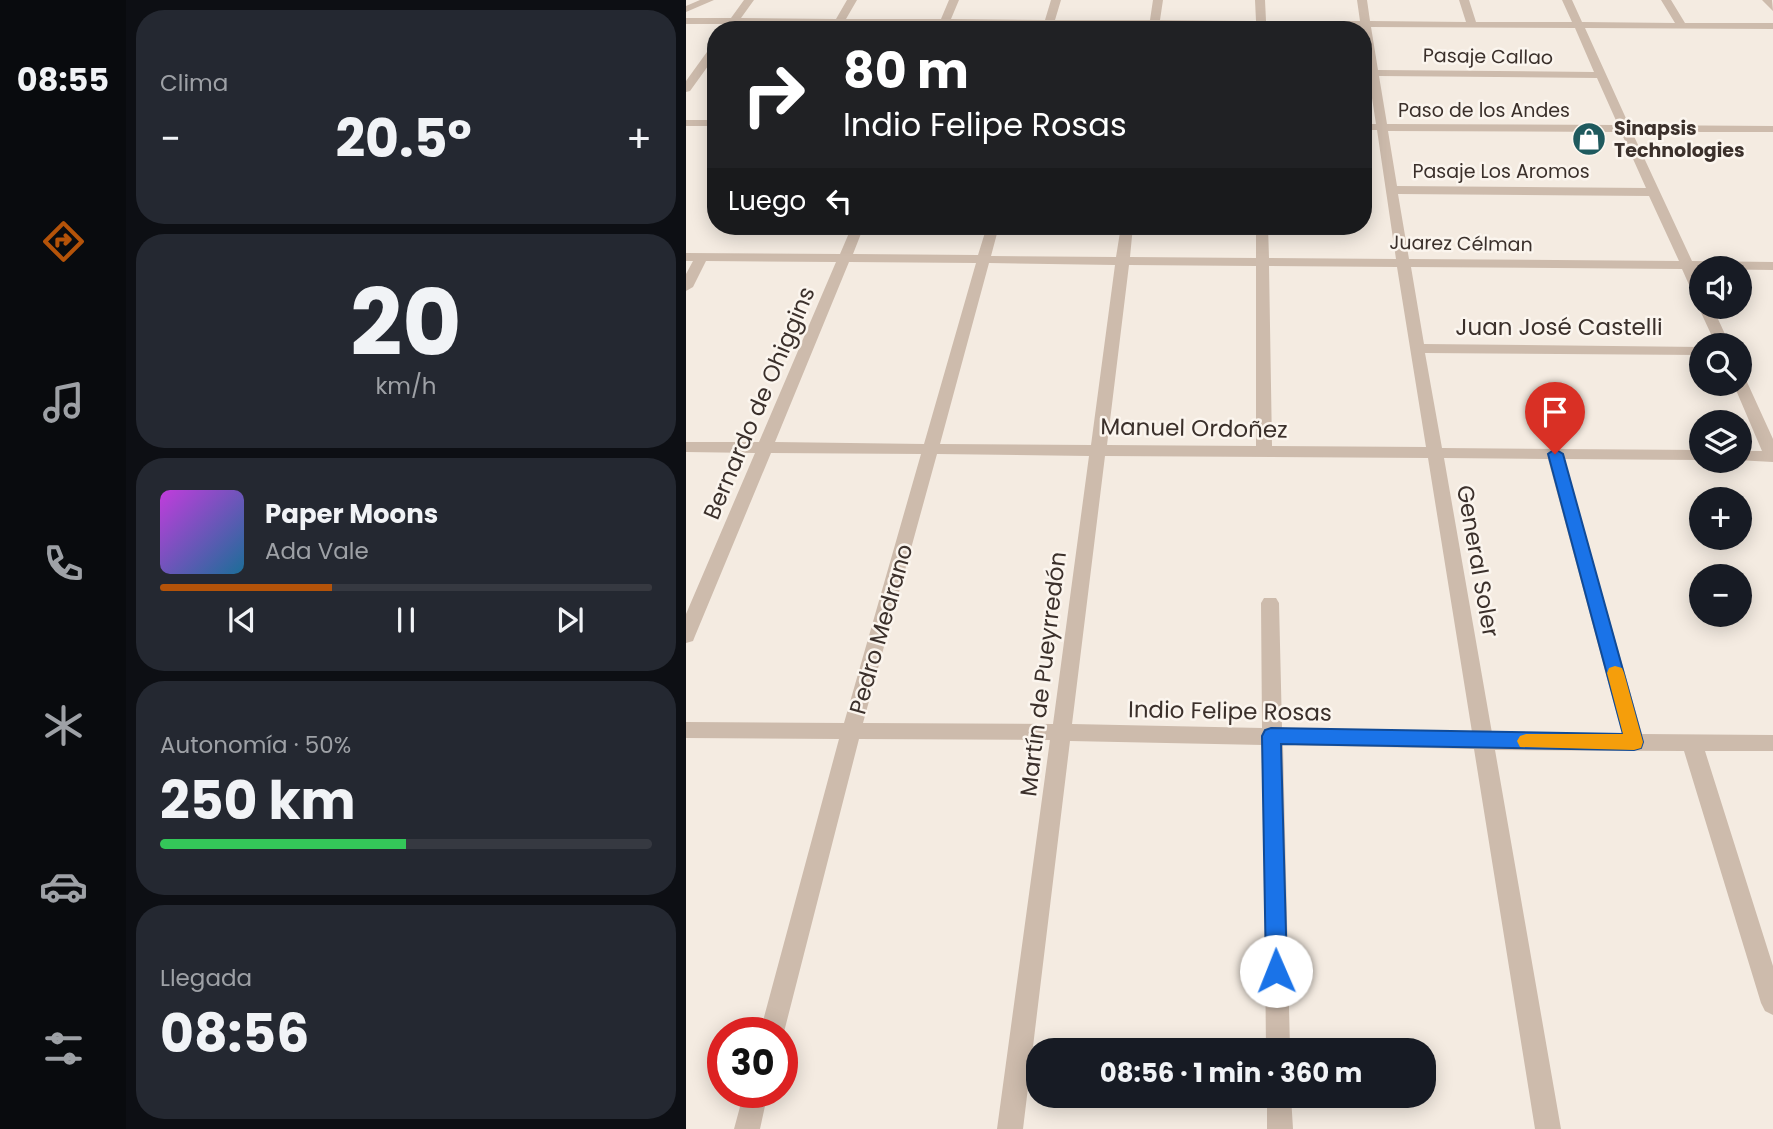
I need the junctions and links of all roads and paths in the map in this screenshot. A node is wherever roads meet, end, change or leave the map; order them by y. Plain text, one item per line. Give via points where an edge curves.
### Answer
1 (709, 0) edge
2 (749, 0) edge
3 (852, 0) edge
4 (954, 0) edge
5 (1056, 0) edge
6 (1158, 0) edge
7 (1261, 0) edge
8 (1362, 0) edge
9 (1464, 0) edge
10 (1567, 0) edge
11 (1666, 0) edge
12 (1767, 0) edge
13 (1773, 8) edge
14 (686, 9) edge
15 (686, 21) edge
16 (734, 21) edge
17 (841, 21) edge
18 (945, 21) edge
19 (1050, 21) edge
20 (1156, 21) edge
21 (1261, 21) edge
22 (1365, 21) edge
23 (707, 23) edge
24 (1472, 24) junction
25 (1372, 25) edge
26 (1578, 26) junction
27 (1682, 26) junction
28 (1773, 26) edge
29 (707, 60) edge
30 (1372, 61) edge
31 (686, 68) edge
32 (701, 68) junction
33 (1374, 73) junction
34 (1601, 75) junction
35 (686, 89) edge
36 (686, 123) edge
37 (707, 123) edge
38 (1372, 127) edge
39 (1382, 127) junction
40 (1625, 129) junction
41 (1773, 129) edge
42 (1391, 190) junction
43 (1652, 191) junction
44 (854, 235) edge
45 (991, 235) edge
46 (1127, 235) edge
47 (1262, 235) edge
48 (686, 257) edge
49 (702, 257) junction
50 (844, 257) junction
51 (984, 259) junction
52 (1123, 260) junction
53 (1263, 261) junction
54 (1403, 262) junction
55 (1687, 265) junction
56 (1773, 266) edge
57 (1689, 269) edge
58 (686, 287) edge
59 (1417, 348) junction
60 (1689, 351) edge
61 (1746, 396) edge
62 (686, 447) edge
63 (766, 447) junction
64 (933, 449) junction
65 (1097, 450) junction
66 (1264, 452) junction
67 (1435, 453) junction
68 (1555, 454) junction
69 (1689, 456) edge
70 (1752, 456) edge
71 (1773, 457) edge
72 (1270, 603) dead end
73 (686, 636) edge
74 (686, 730) edge
75 (851, 732) junction
76 (1060, 733) junction
77 (1271, 736) junction
78 (1483, 741) junction
79 (1634, 742) junction
80 (1692, 743) junction
81 (1773, 743) edge
82 (1773, 1003) edge
83 (776, 1017) edge
84 (1278, 1038) edge
85 (752, 1108) edge
86 (1279, 1108) edge
87 (747, 1129) edge
88 (1010, 1129) edge
89 (1280, 1129) edge
90 (1548, 1129) edge

1 - 14 street
2 - 16 street
3 - 17 street
4 - 18 street
5 - 19 street
6 - 20 street
7 - 21 street
8 - 22 street, General Soler
9 - 24 street
10 - 26 street
11 - 27 street
12 - 13 street
15 - 23 street
24 - 25 street
24 - 26 street
26 - 27 street
26 - 34 street
27 - 28 street
29 - 32 street
30 - 33 street, General Soler
31 - 32 street
32 - 35 street
33 - 34 street, Pasaje Callao
33 - 39 street, General Soler
34 - 40 street
36 - 37 street
38 - 39 street, Paso de los Andes
39 - 40 street, Paso de los Andes
39 - 42 street, General Soler
40 - 41 street, Paso de los Andes
40 - 43 street
42 - 43 street, Pasaje Los Aromos
42 - 54 street, General Soler
43 - 55 street
44 - 50 street, Bernardo de Ohiggins
45 - 51 street, Pedro Medrano
46 - 52 street, Martín de Pueyrredón
47 - 53 street
48 - 49 street, Juarez Célman
49 - 50 street, Juarez Célman
49 - 58 street
50 - 51 street, Juarez Célman
50 - 63 street, Bernardo de Ohiggins
51 - 52 street, Juarez Célman
51 - 64 street, Pedro Medrano
52 - 53 street, Juarez Célman
52 - 65 street, Martín de Pueyrredón
53 - 54 street, Juarez Célman
53 - 66 street
54 - 55 street, Juarez Célman
54 - 59 street, General Soler
55 - 56 street, Juarez Célman
55 - 57 street
59 - 60 street, Juan José Castelli
59 - 67 street, General Soler
61 - 71 street
62 - 63 street, Manuel Ordoñez
63 - 64 street, Manuel Ordoñez
63 - 73 street, Bernardo de Ohiggins
64 - 65 street, Manuel Ordoñez
64 - 75 street, Pedro Medrano
65 - 66 street, Manuel Ordoñez
65 - 76 street, Martín de Pueyrredón
66 - 67 street, Manuel Ordoñez
67 - 68 street, Manuel Ordoñez
67 - 78 street, General Soler
68 - 69 street, Manuel Ordoñez
68 - 79 street
70 - 71 street
72 - 77 street
74 - 75 street, Indio Felipe Rosas
75 - 76 street, Indio Felipe Rosas
75 - 83 street, Pedro Medrano
76 - 77 street, Indio Felipe Rosas
76 - 88 street, Martín de Pueyrredón
77 - 78 street, Indio Felipe Rosas
77 - 84 street
78 - 79 street, Indio Felipe Rosas
78 - 90 street, General Soler
79 - 80 street, Indio Felipe Rosas
80 - 81 street, Indio Felipe Rosas
80 - 82 street
85 - 87 street
86 - 89 street

